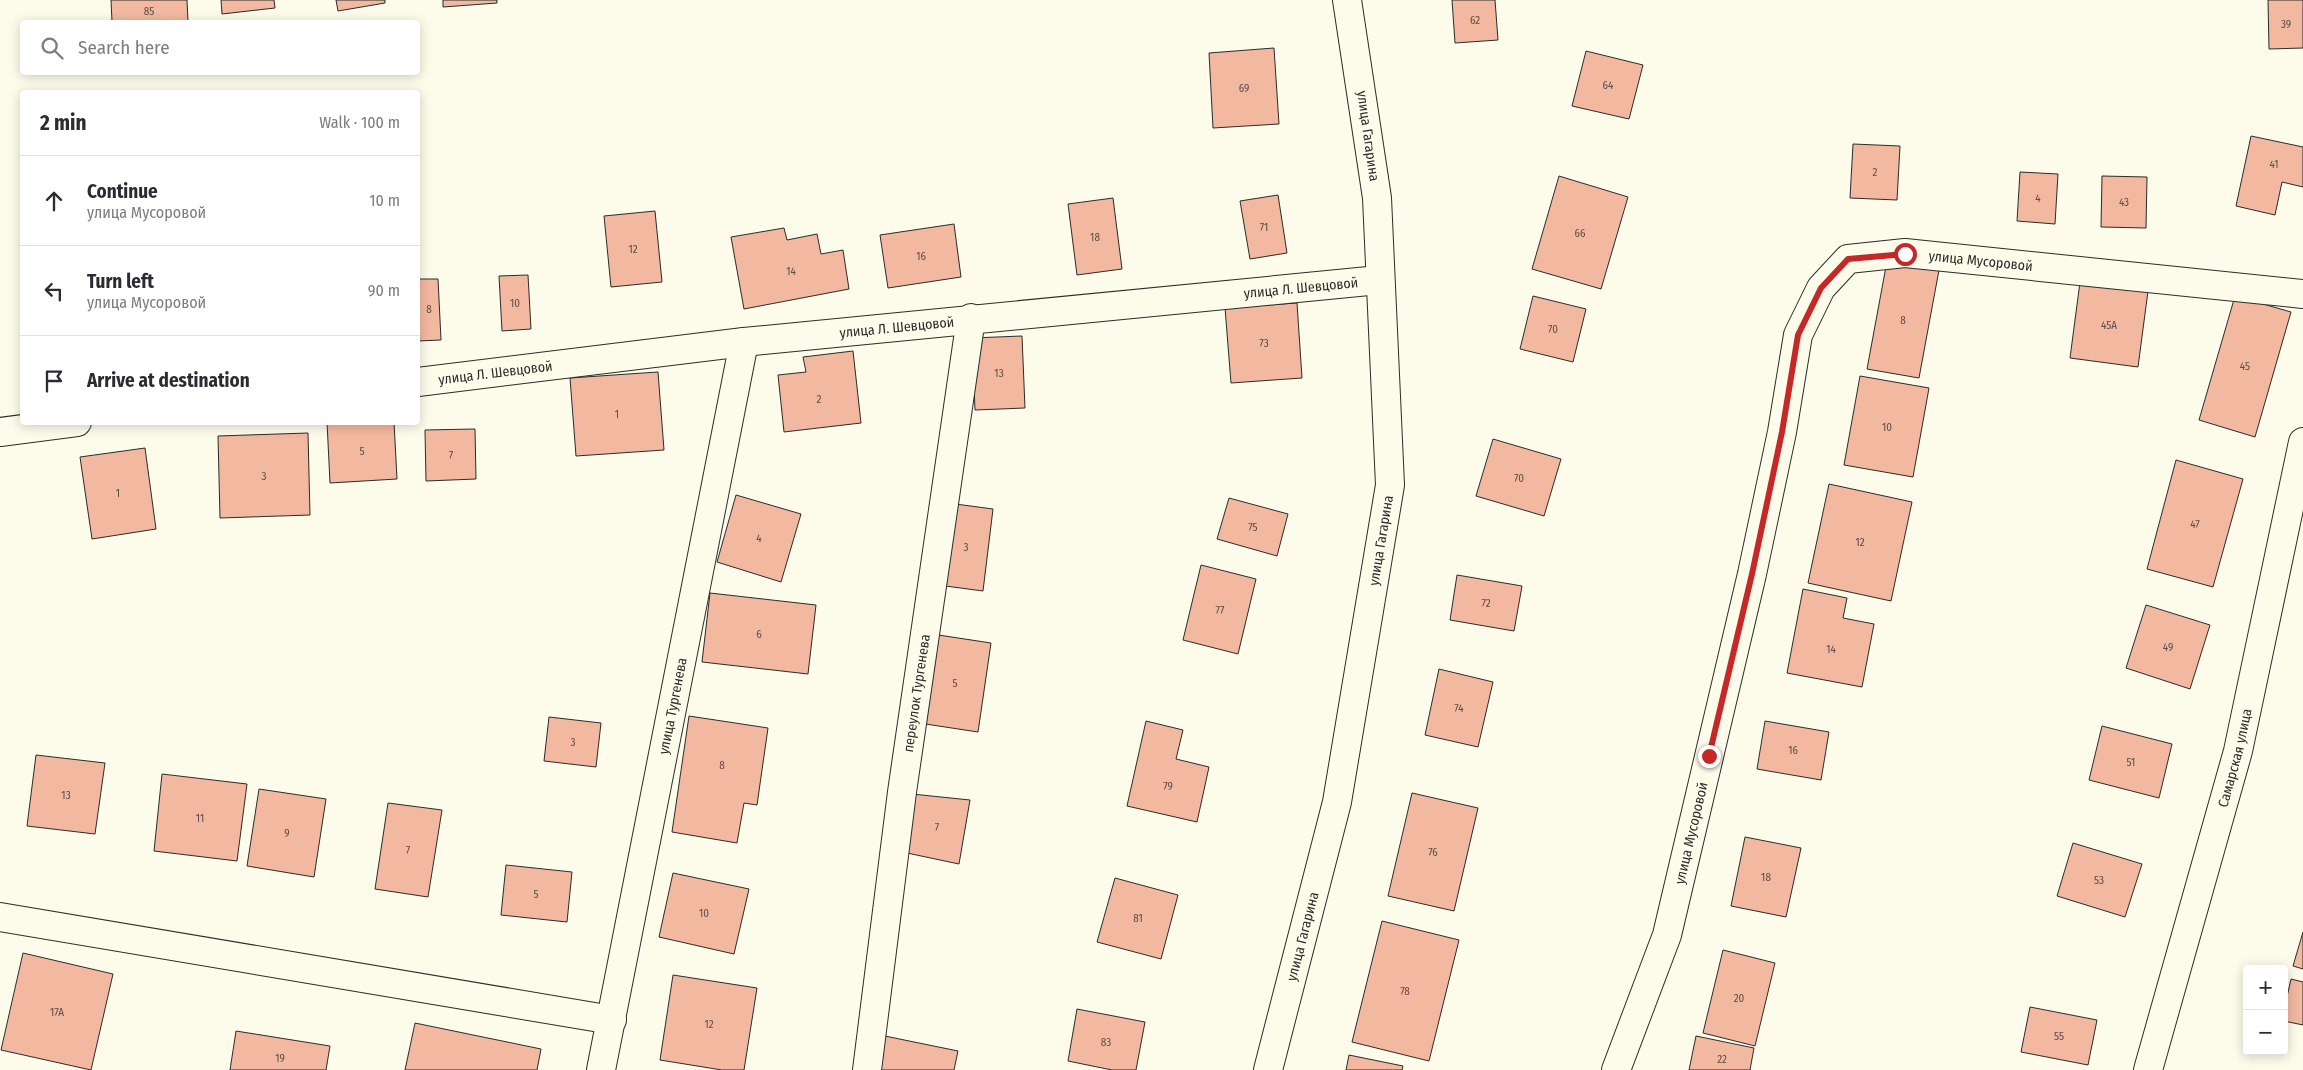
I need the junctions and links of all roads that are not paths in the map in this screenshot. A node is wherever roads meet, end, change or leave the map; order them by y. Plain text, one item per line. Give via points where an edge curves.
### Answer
1 (1348, 0) edge
2 (1379, 280) junction
3 (2303, 294) edge
4 (970, 318) junction
5 (744, 342) junction
6 (420, 382) edge
7 (54, 425) edge
8 (0, 432) edge
9 (2303, 442) edge
10 (0, 918) edge
11 (612, 1020) junction
12 (602, 1070) edge
13 (867, 1070) edge
14 (1268, 1070) edge
15 (1616, 1070) edge
16 (2148, 1070) edge

1 - 2 street, улица Гагарина via 1377,198
2 - 4 street, улица Л. Шевцовой
2 - 14 street, улица Гагарина via 1390,486 1337,802
3 - 15 street, улица Мусоровой via 1905,254 1848,259 1821,288 1798,335 1782,432 1752,574 1667,935
4 - 5 street, улица Л. Шевцовой
4 - 13 street, переулок Тургенева via 902,792
5 - 6 street, улица Л. Шевцовой
5 - 11 street, улица Тургенева
7 - 8 street
9 - 16 street, Самарская улица via 2238,751
10 - 11 street
11 - 12 street, улица Тургенева

